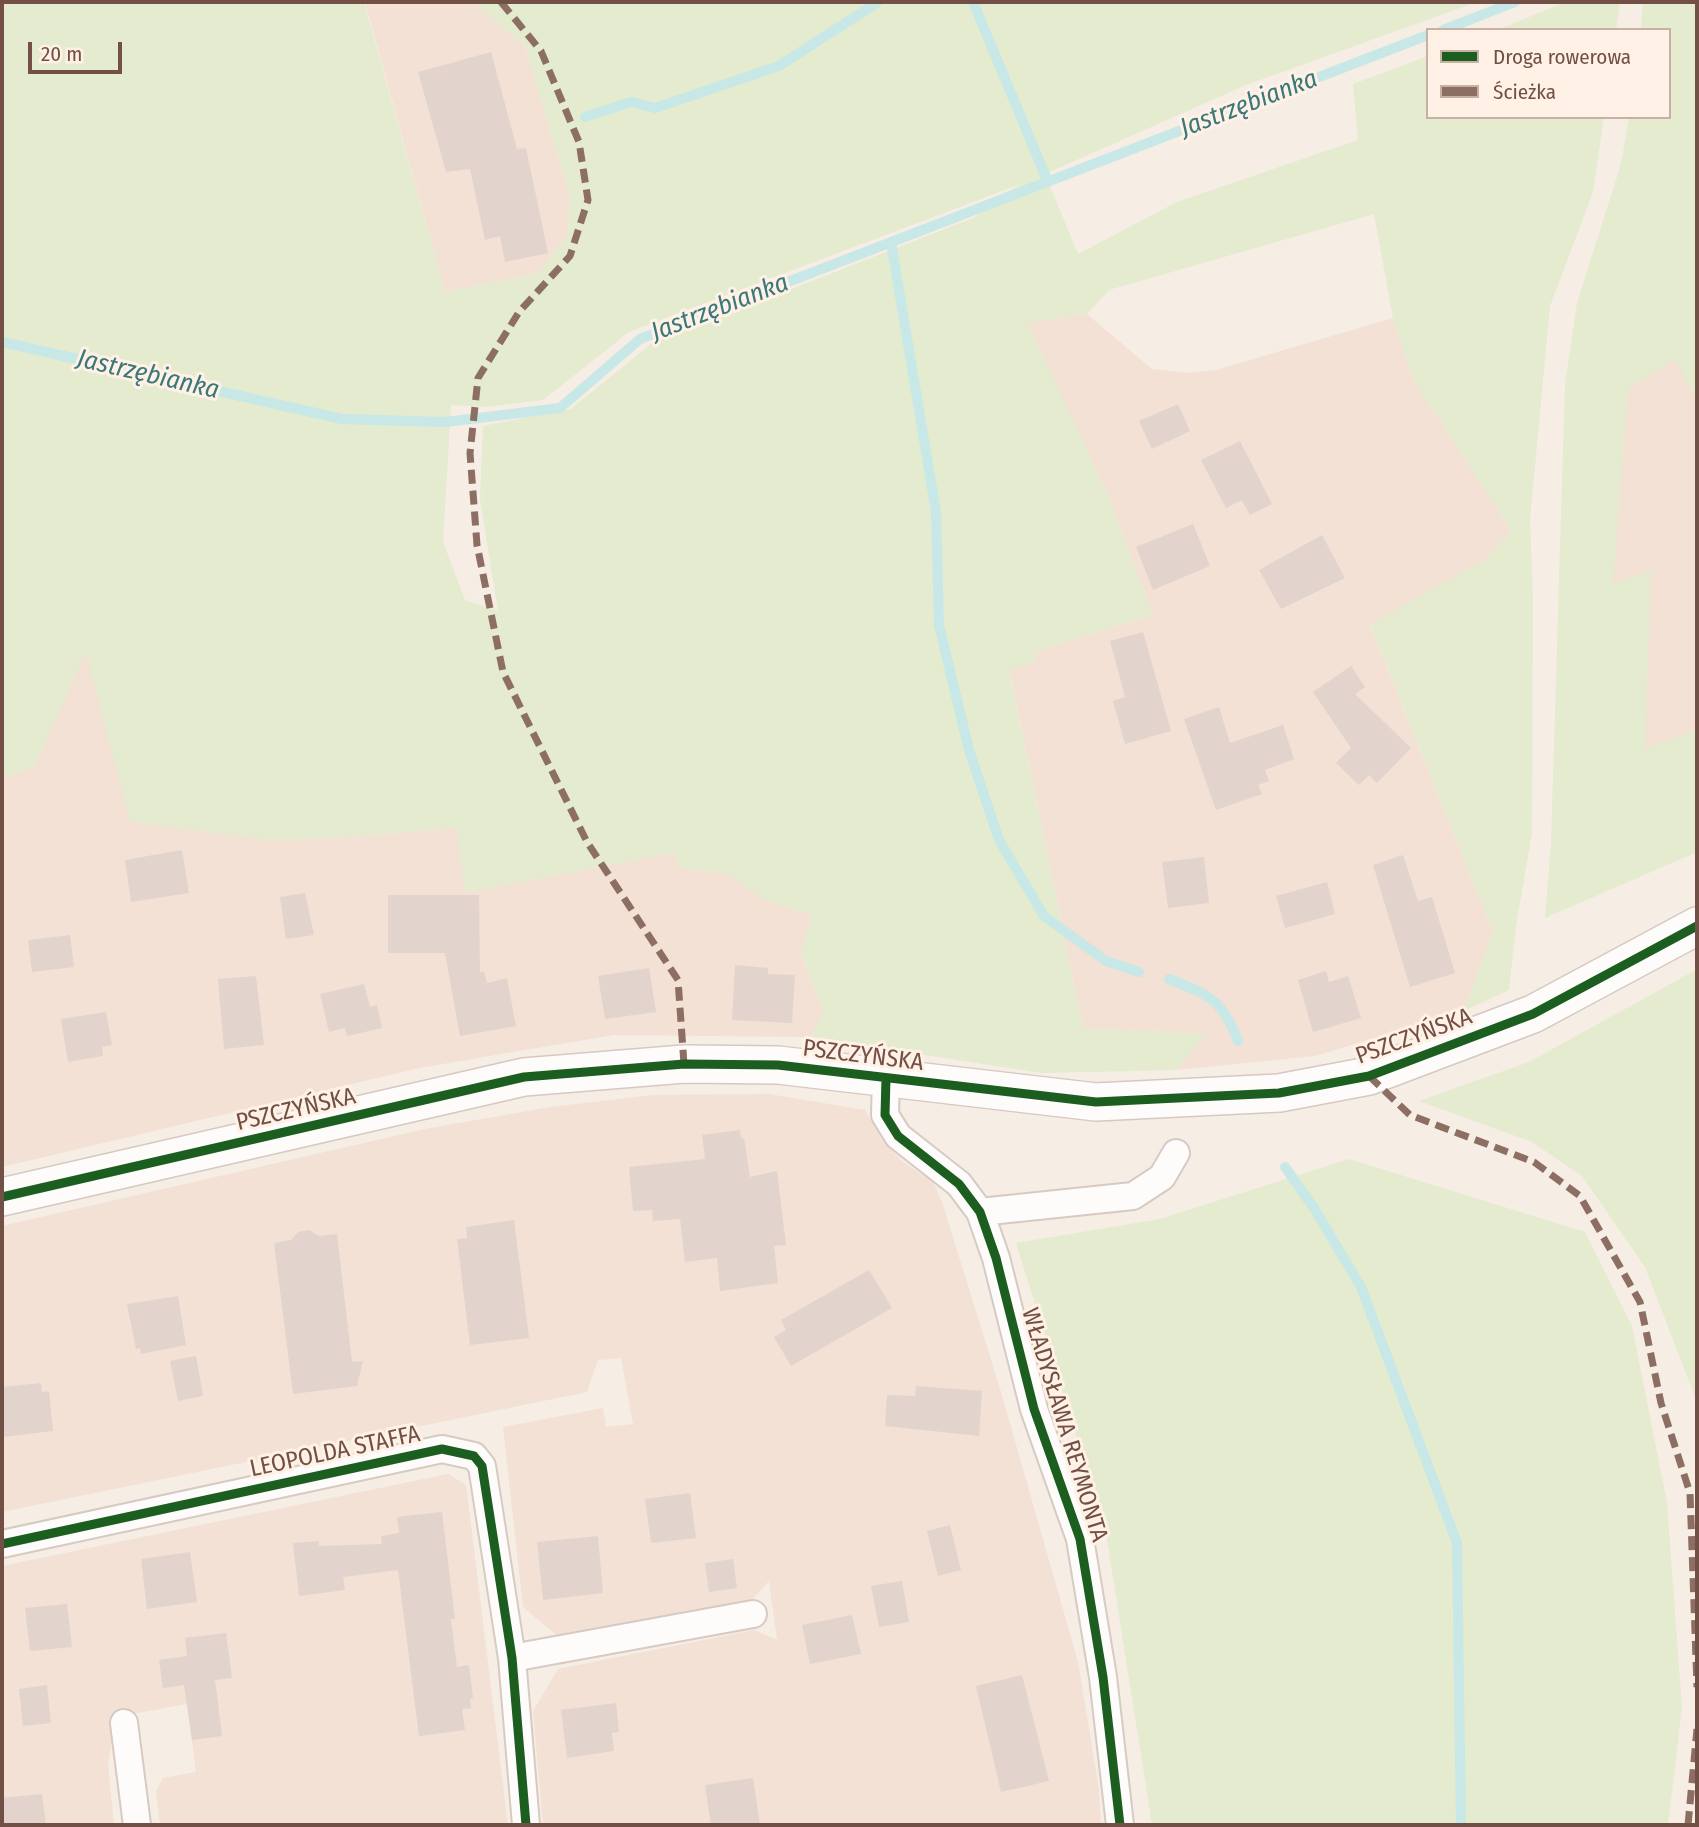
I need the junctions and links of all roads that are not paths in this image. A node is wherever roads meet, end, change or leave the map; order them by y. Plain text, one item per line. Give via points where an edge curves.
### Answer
1 (1697, 926) edge
2 (886, 1078) junction
3 (1176, 1153) dead end
4 (2, 1197) edge
5 (981, 1212) junction
6 (2, 1544) edge
7 (753, 1614) dead end
8 (512, 1658) junction
9 (124, 1723) dead end
10 (137, 1825) edge
11 (526, 1825) edge
12 (1120, 1825) edge

1 - 2 street, PSZCZYŃSKA via 1533,1014 1369,1076 1279,1093 1096,1102
2 - 4 street, PSZCZYŃSKA via 778,1065 684,1064 524,1077
2 - 5 street, WŁADYSŁAWA REYMONTA via 885,1115 898,1136 959,1184
3 - 5 street via 1162,1177 1133,1196
5 - 12 street, WŁADYSŁAWA REYMONTA via 1034,1409 1080,1539 1103,1677
6 - 8 street, LEOPOLDA STAFFA via 429,1451 458,1451 474,1456 482,1466
7 - 8 street
8 - 11 street, LEOPOLDA STAFFA
9 - 10 street

